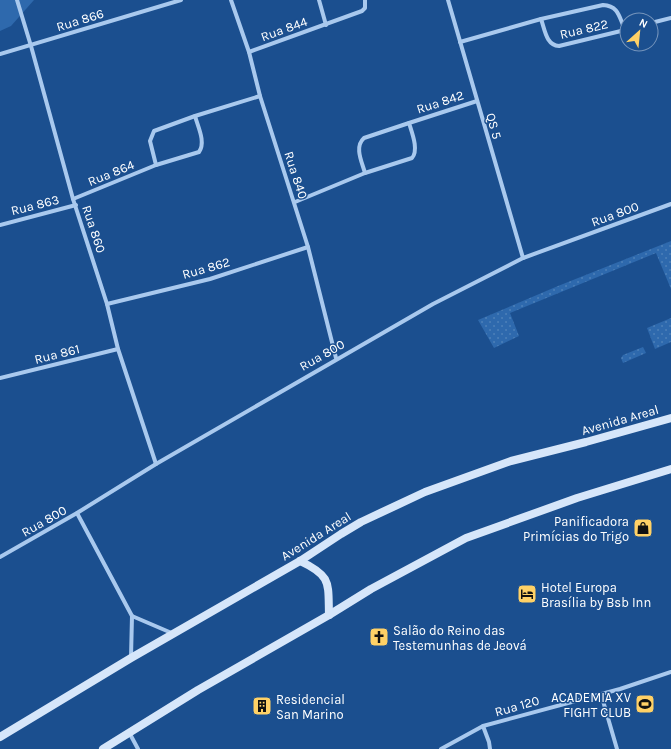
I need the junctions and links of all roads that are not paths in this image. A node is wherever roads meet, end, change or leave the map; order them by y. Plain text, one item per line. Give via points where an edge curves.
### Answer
1 (17, 0) edge
2 (181, 0) edge
3 (231, 0) edge
4 (320, 0) edge
5 (365, 0) edge
6 (448, 0) edge
7 (619, 15) edge
8 (671, 18) edge
9 (541, 19) junction
10 (659, 21) edge
11 (326, 25) junction
12 (619, 32) edge
13 (460, 42) junction
14 (31, 46) junction
15 (249, 52) junction
16 (0, 54) edge
17 (260, 96) junction
18 (477, 101) junction
19 (195, 116) junction
20 (410, 123) junction
21 (156, 165) junction
22 (365, 173) junction
23 (73, 199) junction
24 (295, 202) junction
25 (671, 204) edge
26 (76, 205) junction
27 (0, 225) edge
28 (308, 247) junction
29 (523, 258) junction
30 (107, 304) junction
31 (118, 349) junction
32 (336, 358) junction
33 (0, 378) edge
34 (671, 418) edge
35 (156, 464) junction
36 (671, 469) edge
37 (77, 513) junction
38 (0, 558) edge
39 (300, 561) junction
40 (329, 615) junction
41 (132, 616) junction
42 (174, 634) junction
43 (131, 658) junction
44 (671, 672) edge
45 (601, 694) junction
46 (483, 726) junction
47 (130, 734) junction
48 (0, 737) edge
49 (103, 749) edge
50 (138, 749) edge
51 (441, 749) edge
52 (490, 749) edge
53 (617, 749) edge

1 - 14 street, Rua 860
2 - 14 street, Rua 866
3 - 15 street, Rua 840
4 - 11 street, Rua 844
5 - 11 street, Rua 844 via 365,8 362,11
6 - 13 street, QS 5
7 - 9 street, Rua 822 via 610,5 603,5
8 - 10 street
9 - 12 street, Rua 822 via 549,42 553,46
9 - 13 street, Rua 822
11 - 15 street, Rua 844
13 - 18 street, QS 5
14 - 16 street, Rua 866
14 - 23 street, Rua 860
15 - 17 street, Rua 840
17 - 19 street
17 - 24 street, Rua 840
18 - 20 street, Rua 842
18 - 29 street, QS 5
19 - 21 street via 154,131 150,141
19 - 21 street, Rua 864 via 202,142 199,152
20 - 22 street, Rua 842 via 415,155
20 - 22 street, Rua 842 via 364,138 360,142 358,148
21 - 23 street, Rua 864
22 - 24 street, Rua 842
23 - 26 street, Rua 860
24 - 28 street, Rua 840
25 - 29 street, Rua 800
26 - 27 street, Rua 863
26 - 30 street, Rua 860
28 - 30 street, Rua 862 via 210,279
28 - 32 street, Rua 840
29 - 32 street, Rua 800
30 - 31 street, Rua 860
31 - 33 street, Rua 861
31 - 35 street, Rua 860
32 - 35 street, Rua 800
34 - 39 main road, Avenida Areal via 511,461 425,492 361,522
35 - 37 street, Rua 800
36 - 40 main road via 577,498 466,538 371,589
37 - 38 street, Rua 800
37 - 41 street
39 - 40 main road via 316,568 325,578
39 - 42 main road, Avenida Areal
40 - 47 main road via 198,690
41 - 42 street
41 - 43 street
42 - 43 main road, Avenida Areal
43 - 48 main road, Avenida Areal
44 - 45 street, Rua 120
45 - 46 street, Rua 120
45 - 53 street
46 - 51 street, Rua 120
46 - 52 street
47 - 49 main road
47 - 50 street

